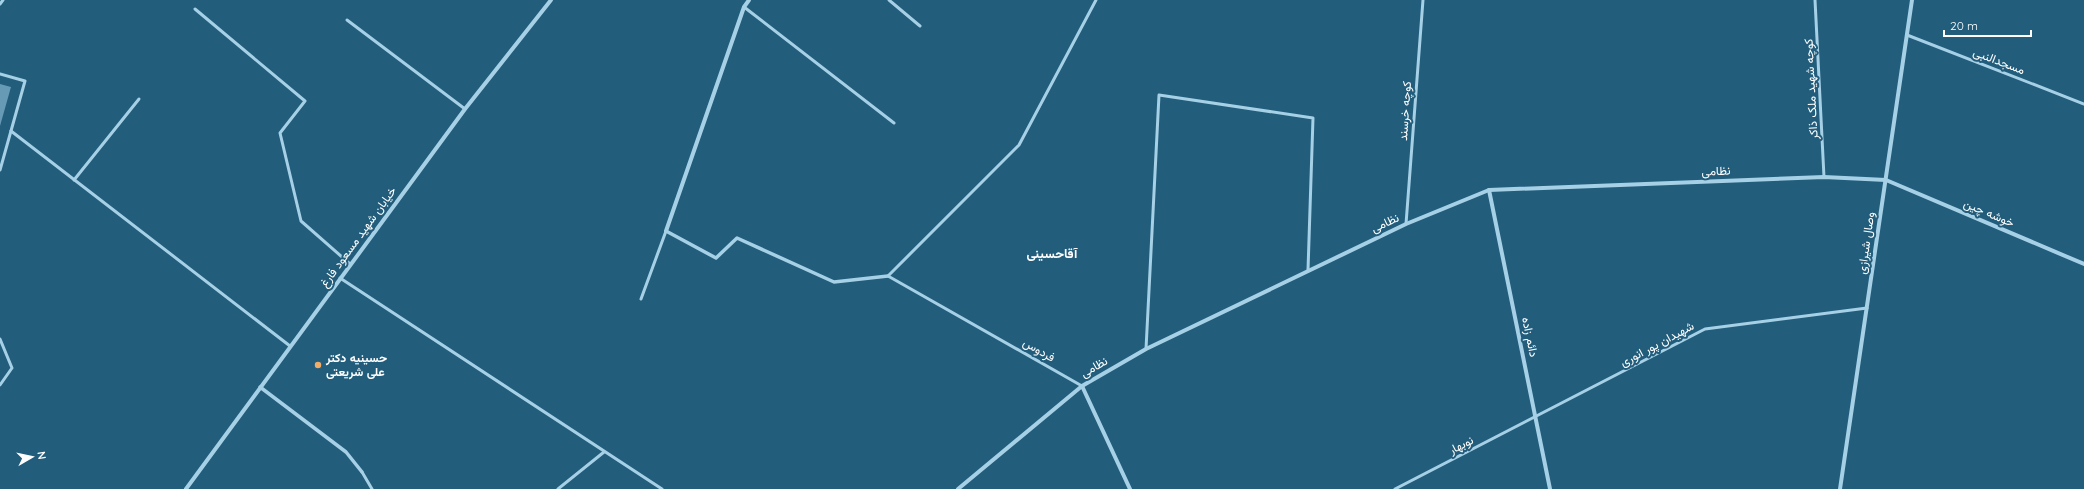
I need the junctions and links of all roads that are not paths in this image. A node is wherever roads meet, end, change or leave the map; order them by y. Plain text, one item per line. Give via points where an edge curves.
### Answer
1 (3, 0) edge
2 (551, 0) edge
3 (749, 0) edge
4 (889, 0) edge
5 (1096, 0) edge
6 (1422, 0) edge
7 (1815, 0) edge
8 (1912, 0) edge
9 (0, 4) edge
10 (744, 7) junction
11 (195, 10) dead end
12 (347, 20) dead end
13 (920, 26) dead end
14 (1907, 36) junction
15 (0, 74) edge
16 (139, 99) dead end
17 (2084, 104) edge
18 (466, 109) junction
19 (894, 122) dead end
20 (11, 131) junction
21 (0, 170) edge
22 (1824, 177) junction
23 (74, 180) junction
24 (1886, 180) junction
25 (1489, 190) junction
26 (1406, 224) junction
27 (666, 231) junction
28 (350, 264) junction
29 (2084, 264) edge
30 (1308, 270) junction
31 (888, 276) junction
32 (340, 278) junction
33 (641, 299) dead end
34 (1867, 308) junction
35 (0, 339) edge
36 (290, 346) junction
37 (1146, 349) junction
38 (0, 385) edge
39 (1082, 386) junction
40 (260, 387) junction
41 (1536, 417) junction
42 (604, 452) junction
43 (362, 472) joint
44 (186, 489) edge
45 (372, 489) edge
46 (558, 489) edge
47 (662, 489) edge
48 (958, 489) edge
49 (1130, 489) edge
50 (1395, 489) edge
51 (1550, 489) edge
52 (1840, 489) edge

1 - 9 lane
2 - 18 street, خیابان شهید مسعود فارغ
3 - 10 street
4 - 13 lane
5 - 31 lane via 1019,145
6 - 26 lane, کوچه خرسند
7 - 22 lane, کوچه شهید ملک ذاکر
8 - 14 street, وصال شیرازی
10 - 19 lane
10 - 27 street
11 - 28 lane via 305,101 280,133 301,221
12 - 18 lane
14 - 17 lane, مسجدالنبی
14 - 24 street, وصال شیرازی
15 - 20 lane via 25,81
16 - 23 lane
18 - 28 street, خیابان شهید مسعود فارغ
20 - 21 lane
20 - 23 lane
22 - 24 street, نظامی
22 - 25 street, نظامی
23 - 36 lane
24 - 29 street, خوشه چین
24 - 34 street, وصال شیرازی
25 - 26 street, نظامی
25 - 41 street, دائم زاده
26 - 30 street, نظامی
27 - 31 street via 716,258 737,238 834,282
27 - 33 lane
28 - 32 street, خیابان شهید مسعود فارغ
30 - 37 street, نظامی
30 - 37 lane via 1314,118 1159,95
31 - 39 lane, فردوس
32 - 36 street, خیابان شهید مسعود فارغ
32 - 42 lane
34 - 41 lane, شهیدان پور انوری via 1705,329
34 - 52 street, وصال شیرازی
35 - 38 lane via 12,368
36 - 40 street, خیابان شهید مسعود فارغ
37 - 39 street, نظامی
39 - 48 street, نظامی
39 - 49 street
40 - 43 street via 346,452
40 - 44 street, خیابان شهید مسعود فارغ
41 - 50 lane, نوبهار
41 - 51 street, دائم زاده
42 - 46 lane
42 - 47 lane
43 - 45 lane

